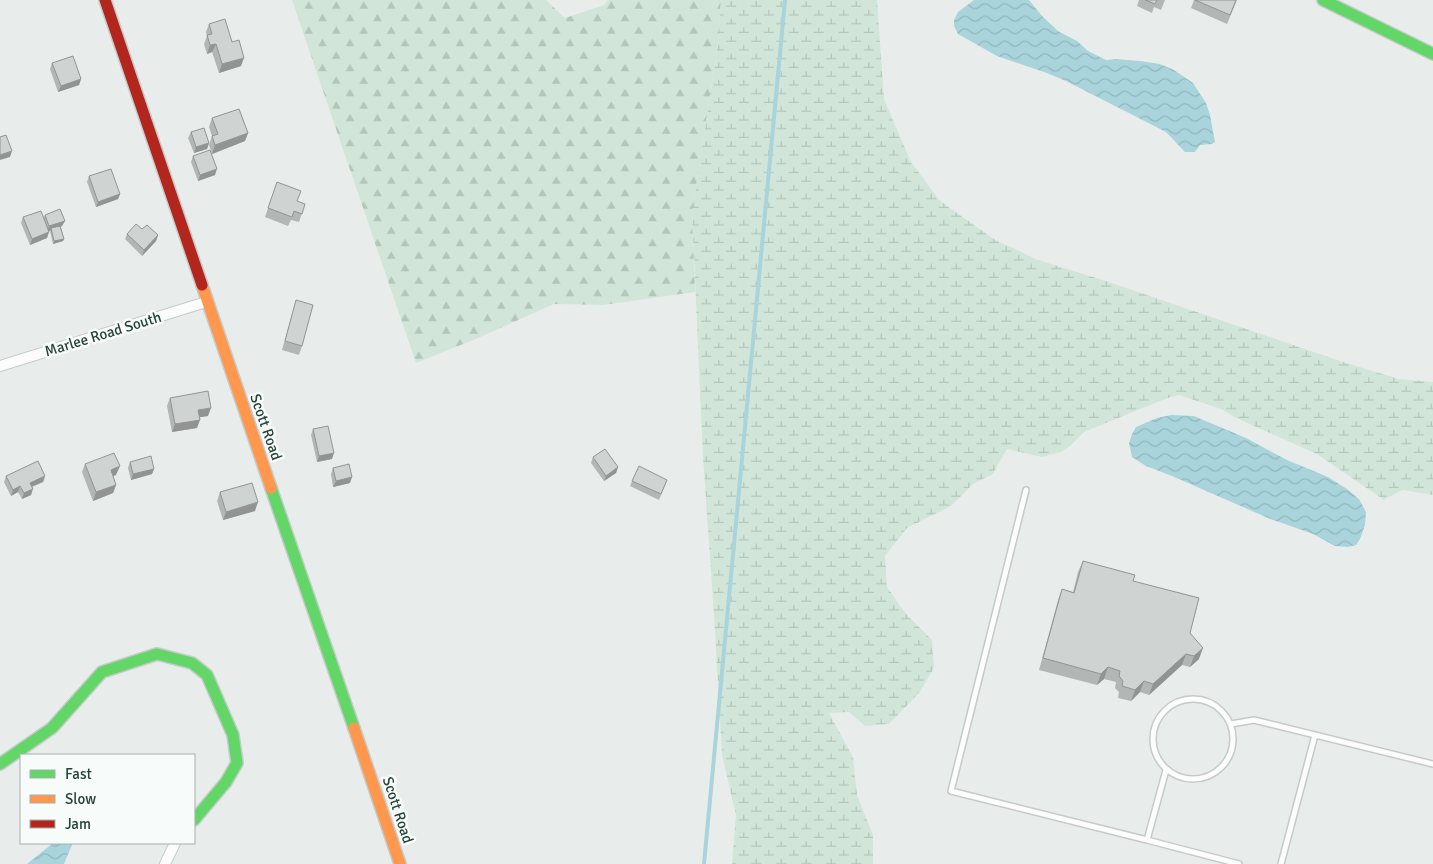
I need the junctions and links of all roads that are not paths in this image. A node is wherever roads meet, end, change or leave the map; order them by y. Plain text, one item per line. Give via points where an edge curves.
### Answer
1 (104, 0) edge
2 (1323, 0) edge
3 (1433, 54) edge
4 (206, 302) junction
5 (0, 366) edge
6 (1026, 490) dead end
7 (1231, 724) junction
8 (1315, 735) junction
9 (0, 764) edge
10 (1433, 764) edge
11 (1166, 770) junction
12 (195, 819) edge
13 (1147, 840) junction
14 (175, 844) edge
15 (165, 864) edge
16 (400, 864) edge
17 (1239, 864) edge
18 (1282, 864) edge

1 - 4 street, Scott Road
2 - 3 street
4 - 5 street, Marlee Road South
4 - 16 street, Scott Road
6 - 13 lane via 951,791
7 - 8 lane via 1254,720
7 - 11 lane via 1233,751 1217,772 1191,780
7 - 11 lane via 1226,712 1213,704 1188,699 1175,703 1156,721 1153,734 1153,747
8 - 10 lane
8 - 18 lane
9 - 12 street via 52,728 102,672 157,654 173,658 192,664 207,676 233,735 237,763 226,782
11 - 13 lane
13 - 17 lane
14 - 15 street

